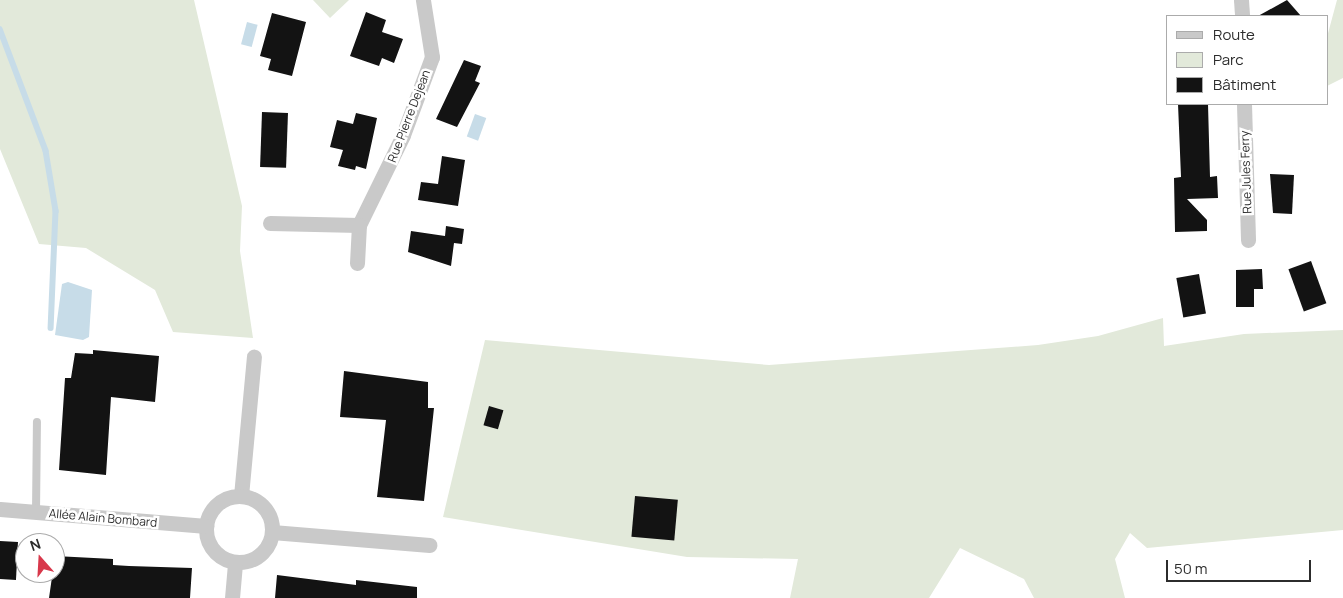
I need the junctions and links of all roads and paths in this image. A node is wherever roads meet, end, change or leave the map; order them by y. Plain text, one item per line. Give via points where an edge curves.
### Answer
1 (423, 0) edge
2 (1241, 0) edge
3 (1242, 15) edge
4 (1244, 105) edge
5 (270, 223) dead end
6 (359, 225) junction
7 (1248, 240) dead end
8 (357, 263) dead end
9 (254, 357) dead end
10 (37, 422) dead end
11 (241, 496) junction
12 (0, 509) edge
13 (36, 512) junction
14 (206, 526) junction
15 (272, 532) junction
16 (429, 545) dead end
17 (235, 562) junction
18 (232, 598) edge

1 - 6 street, Rue Pierre Dejean via 432,57 396,152
2 - 3 street
4 - 7 street, Rue Jules Ferry
5 - 6 street
6 - 8 street, Rue Pierre Dejean
9 - 11 street
10 - 13 lane
11 - 14 street via 217,504
11 - 15 street via 264,508
12 - 13 street, Allée Alain Bombard
13 - 14 street, Allée Alain Bombard
14 - 17 street via 213,550
15 - 16 street
15 - 17 street via 260,555
17 - 18 street

